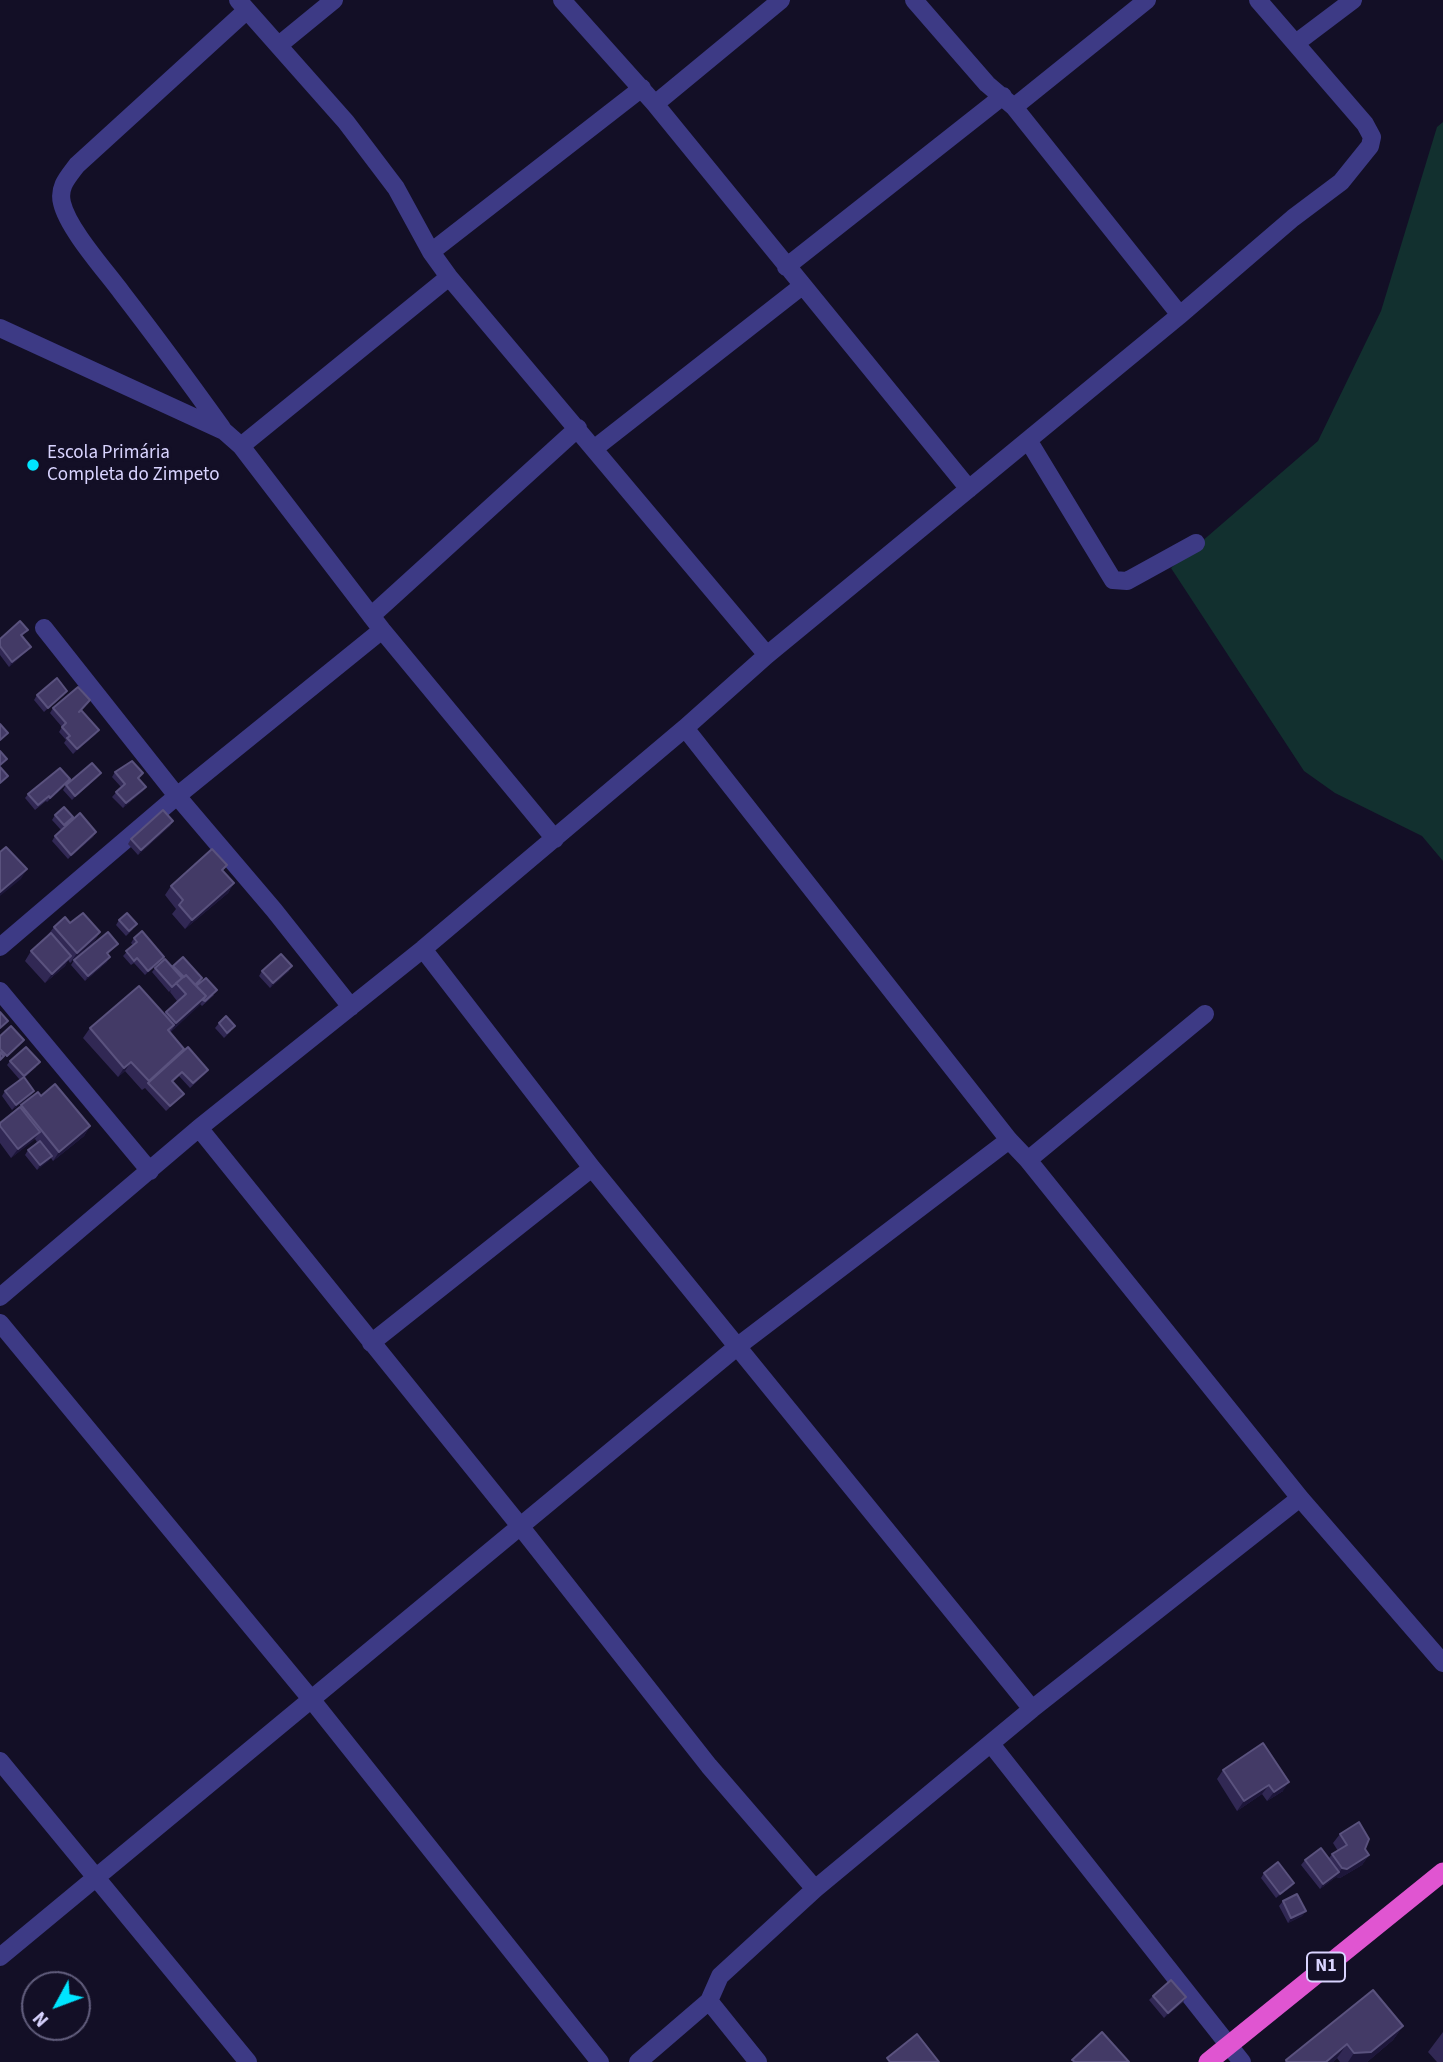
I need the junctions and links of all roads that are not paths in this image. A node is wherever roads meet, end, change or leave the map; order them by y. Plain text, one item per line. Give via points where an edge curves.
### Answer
1 (334, 0) edge
2 (562, 0) edge
3 (781, 0) edge
4 (914, 0) edge
5 (1147, 0) edge
6 (1258, 0) edge
7 (1353, 0) edge
8 (242, 5) edge
9 (1296, 43) junction
10 (279, 45) junction
11 (642, 88) junction
12 (1008, 102) junction
13 (655, 103) junction
14 (431, 252) junction
15 (786, 267) junction
16 (449, 276) junction
17 (802, 286) junction
18 (1180, 315) junction
19 (0, 328) edge
20 (578, 428) junction
21 (224, 431) junction
22 (1028, 440) junction
23 (241, 446) junction
24 (595, 448) junction
25 (969, 489) junction
26 (1196, 543) dead end
27 (376, 623) junction
28 (44, 628) dead end
29 (767, 655) junction
30 (685, 728) junction
31 (177, 796) junction
32 (555, 839) junction
33 (0, 947) edge
34 (423, 949) junction
35 (0, 991) edge
36 (351, 1007) junction
37 (1205, 1014) dead end
38 (199, 1128) junction
39 (1009, 1140) junction
40 (1028, 1160) junction
41 (592, 1168) junction
42 (150, 1171) junction
43 (0, 1297) edge
44 (0, 1322) edge
45 (371, 1343) junction
46 (738, 1346) junction
47 (1300, 1498) junction
48 (520, 1526) junction
49 (1443, 1663) edge
50 (311, 1699) junction
51 (1032, 1709) junction
52 (991, 1744) junction
53 (0, 1761) edge
54 (1443, 1872) edge
55 (95, 1877) junction
56 (815, 1889) junction
57 (0, 1957) edge
58 (709, 2001) junction
59 (1228, 2046) junction
60 (248, 2062) edge
61 (600, 2062) edge
62 (638, 2062) edge
63 (758, 2062) edge
64 (1208, 2062) edge
65 (1242, 2062) edge

1 - 10 street
2 - 11 street
3 - 13 street
4 - 12 street via 986,84
5 - 12 street
6 - 9 street
7 - 9 street
8 - 10 street
8 - 21 street via 76,165 61,193 78,235
9 - 18 street via 1365,124 1372,137 1370,146 1341,181
10 - 14 street via 396,188
11 - 13 street
11 - 14 street
12 - 15 street
12 - 18 street
13 - 15 street
14 - 16 street
15 - 17 street
16 - 20 street
16 - 23 street
17 - 24 street
17 - 25 street
18 - 22 street
19 - 21 street
20 - 24 street
20 - 27 street
21 - 23 street
22 - 25 street
22 - 26 street via 1113,580 1127,581
23 - 27 street
24 - 29 street
25 - 29 street
27 - 31 street
27 - 32 street
28 - 31 street
29 - 30 street
30 - 32 street
30 - 39 street
31 - 33 street
31 - 36 street
32 - 34 street
34 - 36 street
34 - 41 street
35 - 42 street
36 - 38 street
37 - 40 street
38 - 42 street
38 - 45 street
39 - 40 street
39 - 46 street
40 - 47 street
41 - 45 street
41 - 46 street
42 - 43 street
44 - 50 street
45 - 48 street
46 - 48 street
46 - 51 street
47 - 49 street
47 - 51 street
48 - 50 street
48 - 56 street via 709,1766
50 - 55 street
50 - 61 street
51 - 52 street
52 - 56 street
52 - 59 street
53 - 55 street
54 - 59 highway, N1
55 - 57 street
55 - 60 street
56 - 58 street via 720,1976
58 - 62 street
58 - 63 street
59 - 64 highway, N1
59 - 65 street

